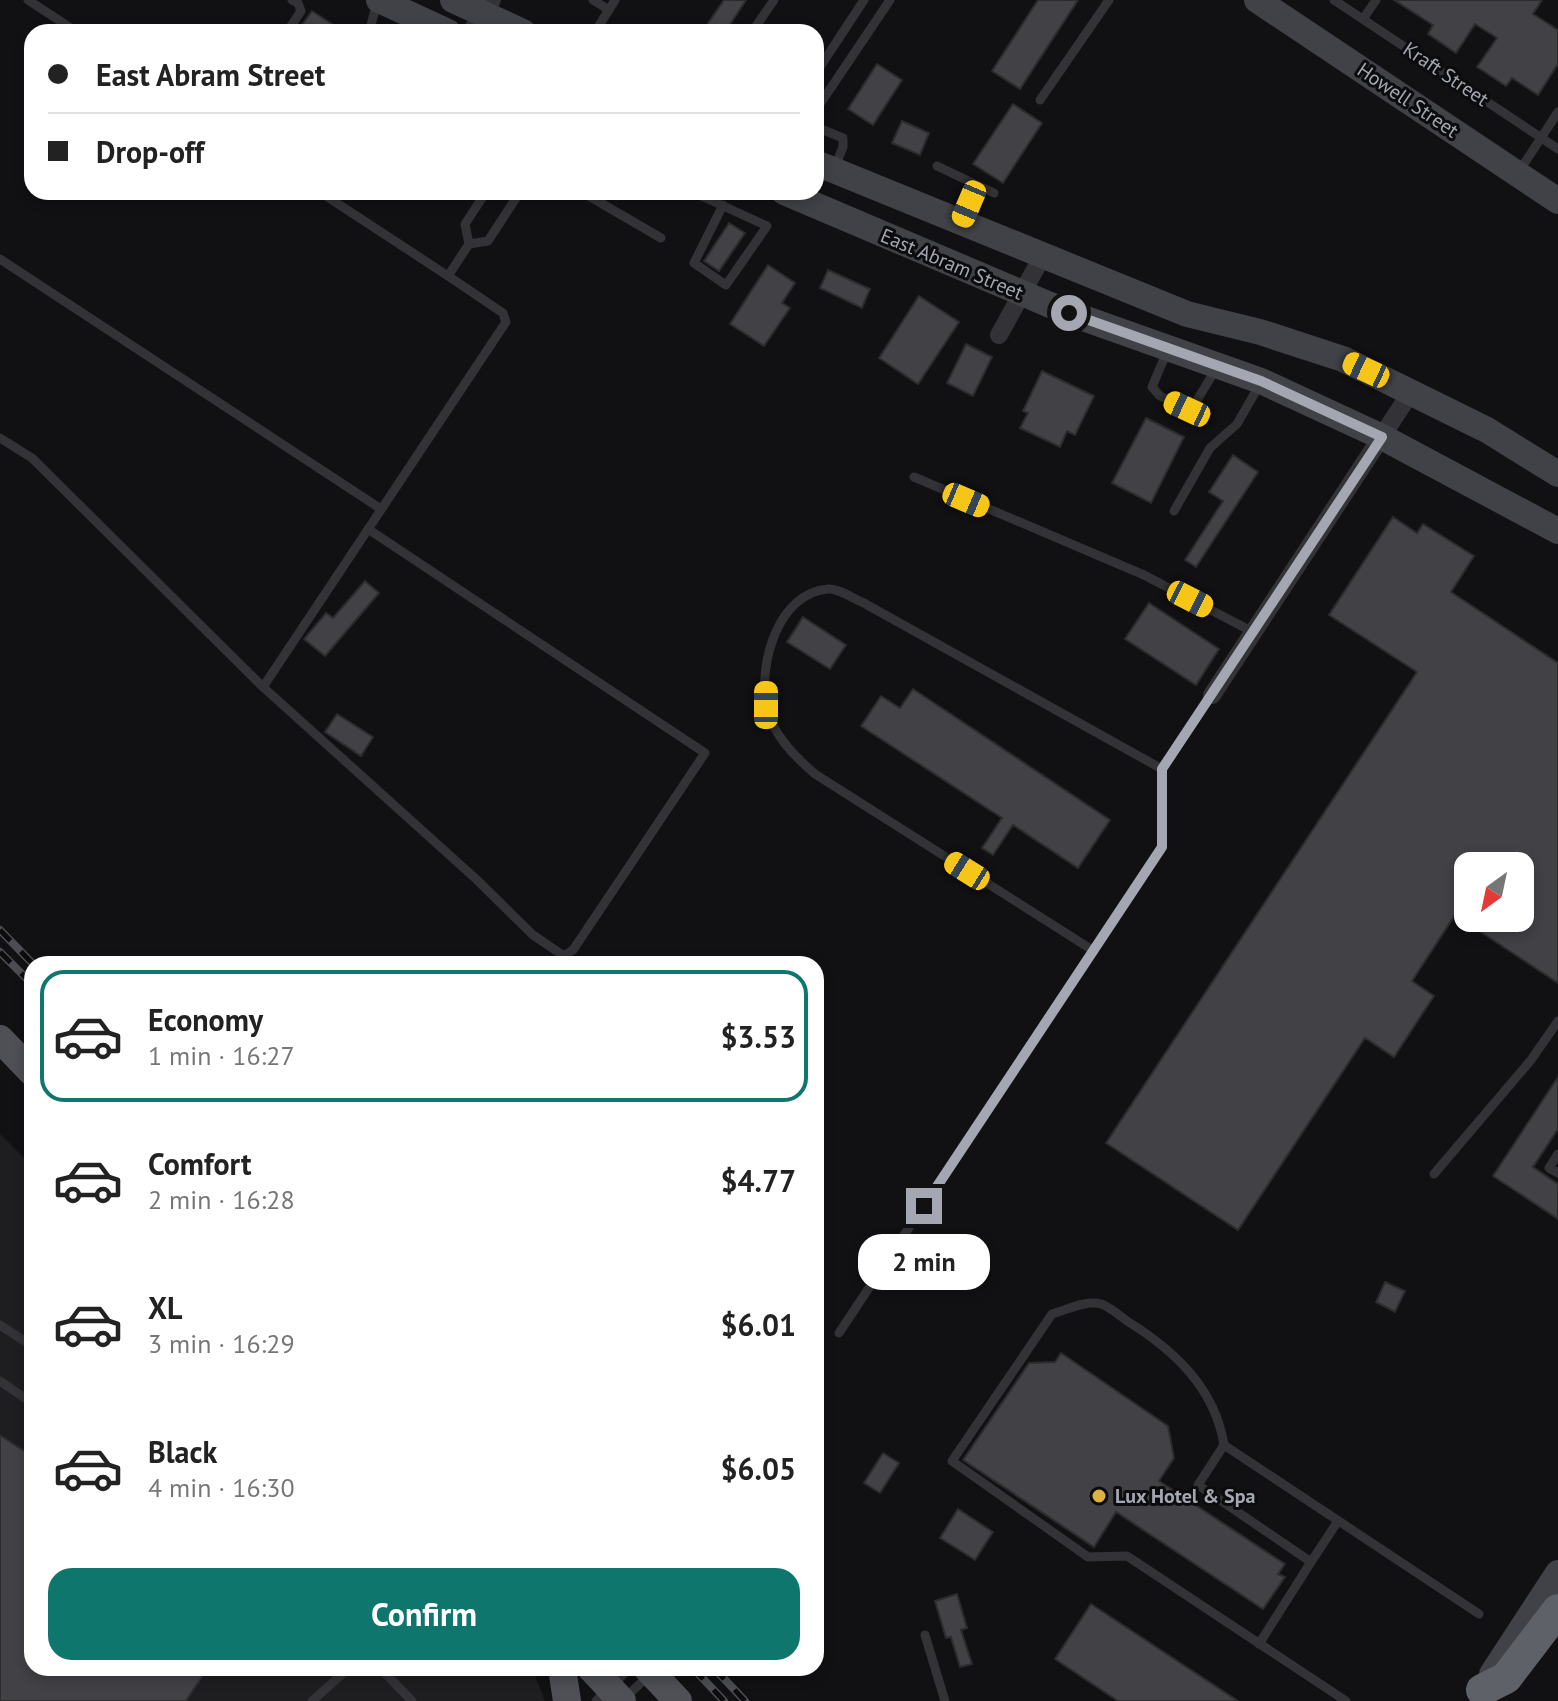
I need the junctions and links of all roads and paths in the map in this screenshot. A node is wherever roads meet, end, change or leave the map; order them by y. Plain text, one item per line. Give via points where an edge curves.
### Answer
1 (28, 0) edge
2 (292, 0) edge
3 (378, 0) edge
4 (453, 0) edge
5 (593, 0) edge
6 (615, 0) edge
7 (774, 0) edge
8 (864, 0) edge
9 (890, 0) edge
10 (1109, 0) edge
11 (1257, 0) edge
12 (1334, 0) edge
13 (1376, 0) edge
14 (609, 10) junction
15 (482, 15) edge
16 (1363, 19) junction
17 (65, 24) edge
18 (292, 24) edge
19 (371, 24) edge
20 (430, 24) edge
21 (504, 24) edge
22 (600, 24) edge
23 (758, 24) edge
24 (824, 61) edge
25 (824, 98) edge
26 (1040, 100) dead end
27 (1558, 112) edge
28 (824, 130) edge
29 (1541, 137) junction
30 (1558, 149) edge
31 (937, 166) dead end
32 (825, 167) edge
33 (1517, 174) junction
34 (977, 185) junction
35 (994, 193) dead end
36 (332, 200) edge
37 (481, 200) edge
38 (515, 200) edge
39 (596, 200) edge
40 (711, 200) edge
41 (803, 200) edge
42 (1558, 201) edge
43 (723, 205) junction
44 (961, 223) junction
45 (661, 238) dead end
46 (469, 244) junction
47 (1042, 257) junction
48 (0, 259) edge
49 (448, 276) junction
50 (1019, 293) junction
51 (999, 335) dead end
52 (1168, 349) junction
53 (1217, 366) junction
54 (1261, 381) junction
55 (1411, 392) junction
56 (1382, 437) junction
57 (0, 438) edge
58 (1558, 474) edge
59 (914, 477) dead end
60 (381, 509) junction
61 (1174, 511) dead end
62 (1519, 512) junction
63 (1558, 514) edge
64 (368, 529) junction
65 (1558, 531) edge
66 (1253, 632) junction
67 (263, 687) junction
68 (1212, 695) joint
69 (1162, 769) junction
70 (1094, 951) junction
71 (1558, 1021) edge
72 (0, 1039) edge
73 (24, 1064) edge
74 (1558, 1154) edge
75 (1558, 1173) edge
76 (1434, 1174) dead end
77 (0, 1325) edge
78 (839, 1333) dead end
79 (24, 1341) edge
80 (0, 1381) edge
81 (24, 1398) edge
82 (1224, 1445) junction
83 (1338, 1521) junction
84 (1311, 1562) junction
85 (1558, 1573) edge
86 (1558, 1610) edge
87 (1479, 1614) dead end
88 (925, 1635) dead end
89 (1259, 1644) junction
90 (340, 1676) edge
91 (388, 1676) edge
92 (563, 1676) edge
93 (633, 1676) edge
94 (633, 1676) edge
95 (651, 1676) edge
96 (610, 1693) edge
97 (1478, 1695) edge
98 (312, 1701) edge
99 (412, 1701) edge
100 (567, 1701) edge
101 (678, 1701) edge
102 (945, 1701) edge
103 (1346, 1701) edge

1 - 17 lane
2 - 18 lane via 301,11
3 - 19 lane
3 - 20 main road
4 - 15 main road
5 - 14 lane
6 - 14 lane
7 - 23 lane
8 - 24 lane
9 - 25 lane
10 - 26 lane
11 - 33 main road, Howell Street
12 - 16 lane, Kraft Street
13 - 16 lane
14 - 22 lane
15 - 21 main road
16 - 29 lane, Kraft Street
27 - 29 lane
28 - 32 lane via 843,138 843,147
29 - 30 lane, Kraft Street
29 - 33 lane
31 - 34 lane
32 - 44 main road, East Abram Street
33 - 42 main road, Howell Street
34 - 35 lane
34 - 44 lane
36 - 49 lane
37 - 46 lane via 465,224
38 - 46 lane via 488,241
39 - 45 lane
40 - 43 lane
41 - 50 main road, East Abram Street
43 - 43 lane via 767,226 726,285 694,263
44 - 47 main road, East Abram Street
46 - 49 lane
47 - 50 street
47 - 55 main road, East Abram Street via 1187,314 1343,359
48 - 60 lane
49 - 60 lane via 503,313 506,322
50 - 51 street
50 - 52 main road, East Abram Street
52 - 53 main road, East Abram Street
52 - 53 lane via 1152,387 1187,409
53 - 54 main road, East Abram Street
54 - 56 main road, East Abram Street
54 - 61 lane via 1237,424 1210,448
55 - 56 street
55 - 58 main road, East Abram Street
56 - 62 main road, East Abram Street
56 - 66 street
57 - 67 lane via 32,458
59 - 66 lane via 1144,575
60 - 64 lane
62 - 63 main road via 1546,509
62 - 65 main road, East Abram Street
64 - 67 lane
64 - 67 lane via 705,753 573,950 564,956 533,935
66 - 68 street
68 - 69 lane
69 - 70 lane via 1162,847
69 - 70 lane via 831,588 794,603 770,650 766,705 792,754 815,774
70 - 78 lane
71 - 76 lane
72 - 73 main road
74 - 75 lane via 1549,1168
77 - 79 lane
80 - 81 lane
82 - 83 lane
82 - 84 lane via 1198,1485
82 - 89 lane via 1220,1421 1207,1396 1163,1343 1102,1304 1088,1303 1052,1314 952,1461 1088,1557 1127,1556
83 - 84 lane
83 - 87 lane
84 - 89 lane
85 - 97 main road
86 - 97 highway via 1506,1678
88 - 102 lane
89 - 103 lane
90 - 98 lane
91 - 99 lane
92 - 100 main road
93 - 96 lane
94 - 96 lane
95 - 101 main road

